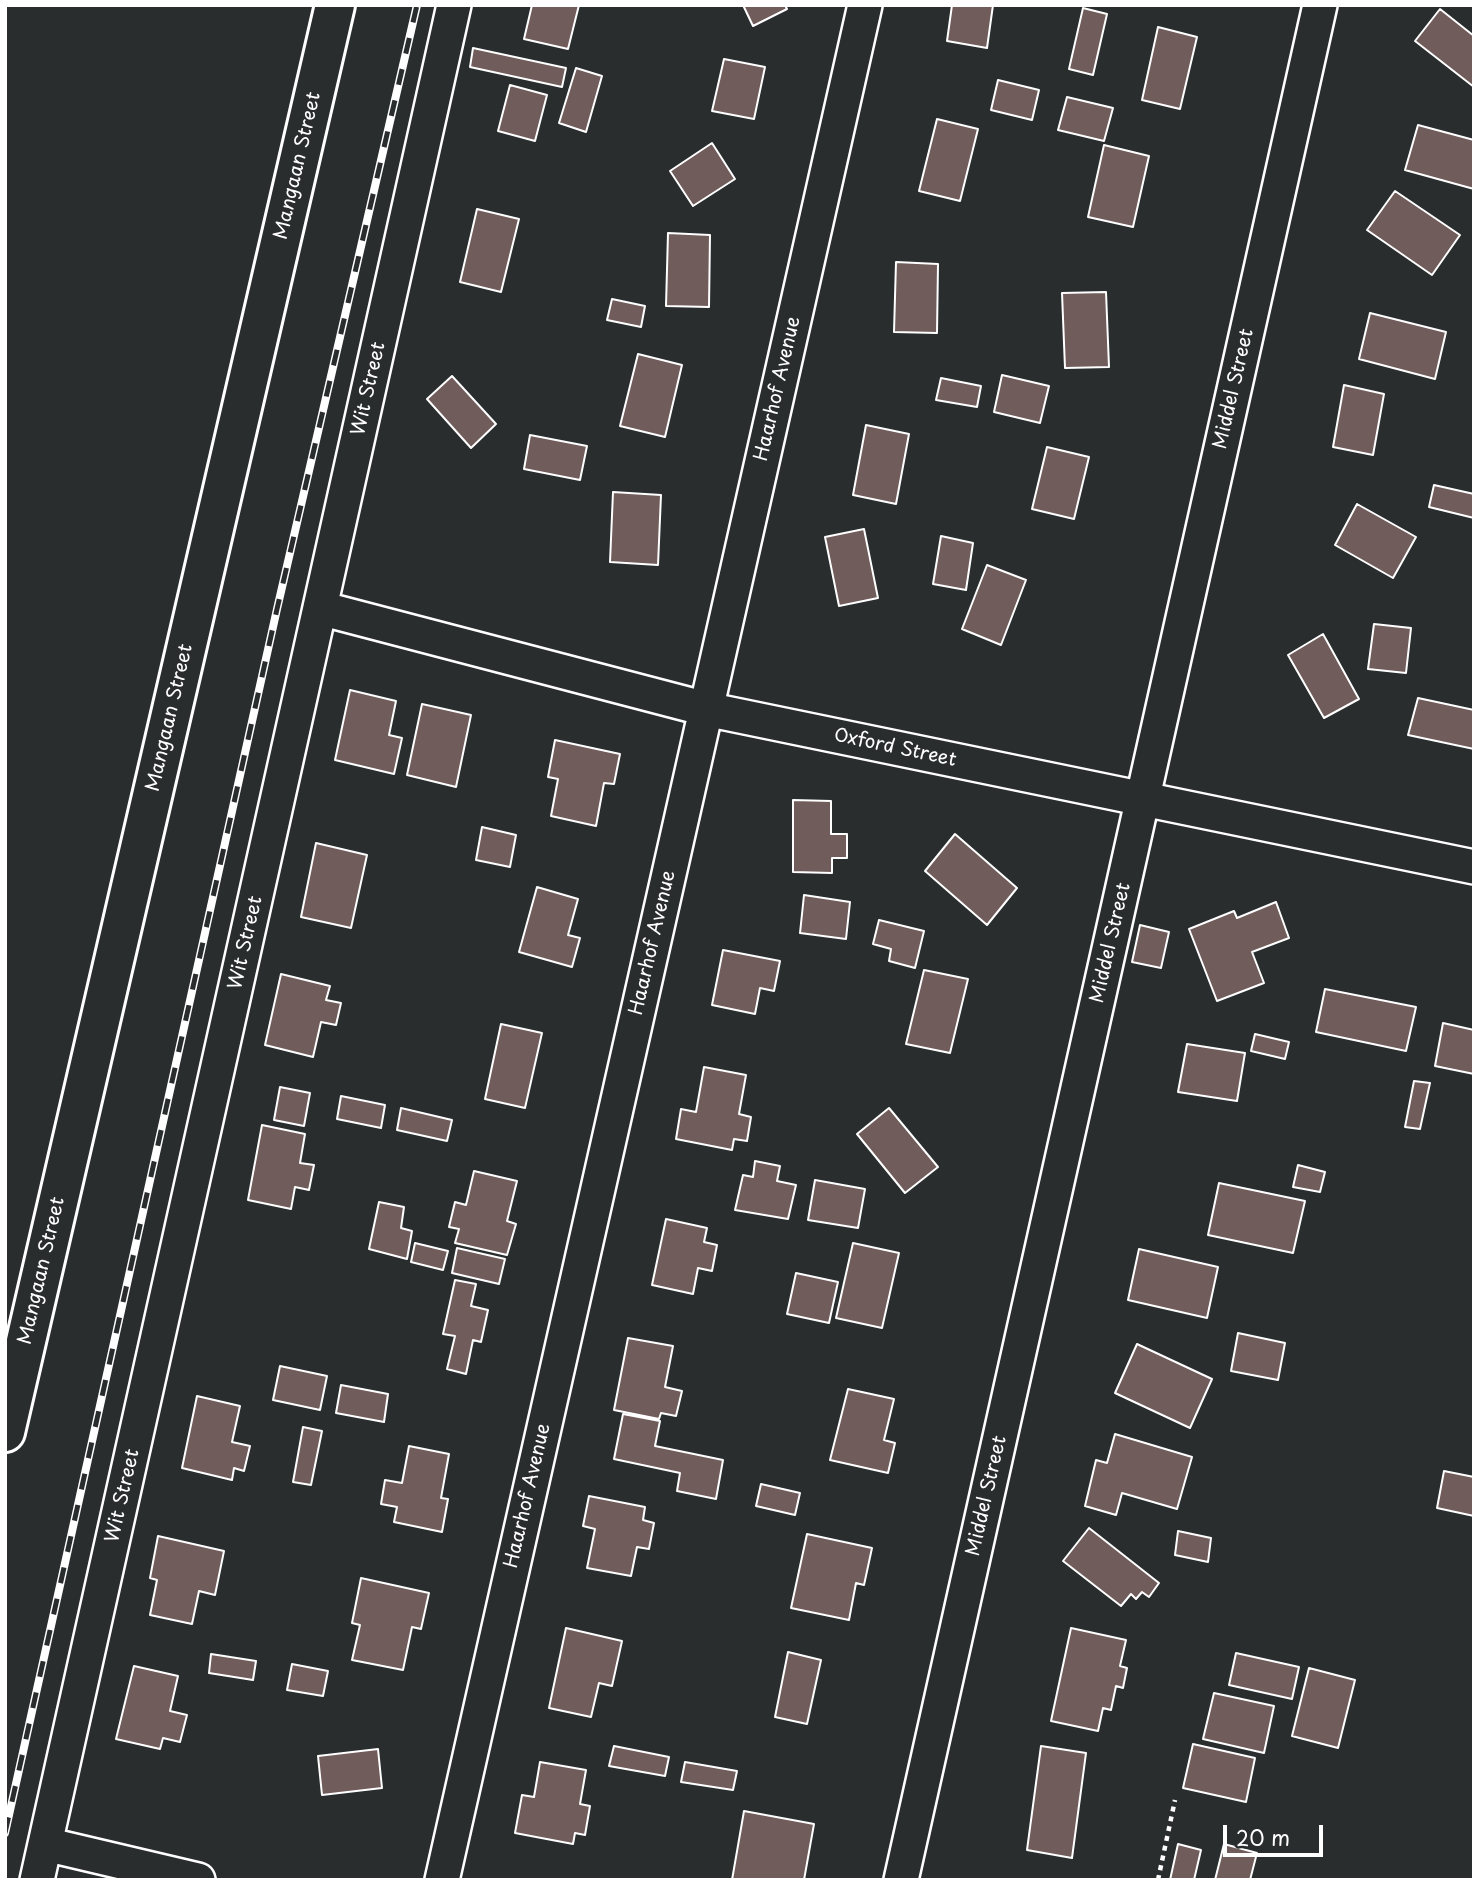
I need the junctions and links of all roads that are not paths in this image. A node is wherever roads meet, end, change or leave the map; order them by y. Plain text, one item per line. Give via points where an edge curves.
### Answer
1 (335, 5) edge
2 (454, 5) edge
3 (864, 5) edge
4 (1320, 5) edge
5 (320, 608) junction
6 (706, 709) junction
7 (1143, 800) junction
8 (1474, 867) edge
9 (5, 1432) edge
10 (45, 1844) junction
11 (37, 1880) edge
12 (198, 1880) edge
13 (442, 1880) edge
14 (901, 1880) edge

1 - 9 street, Mangaan Street
2 - 5 street, Wit Street
3 - 6 street, Haarhof Avenue
4 - 7 street, Middel Street
5 - 6 street, Oxford Street
5 - 10 street, Wit Street
6 - 7 street, Oxford Street
6 - 13 street, Haarhof Avenue
7 - 8 street, Oxford Street
7 - 14 street, Middel Street
10 - 11 street, Wit Street
10 - 12 street

